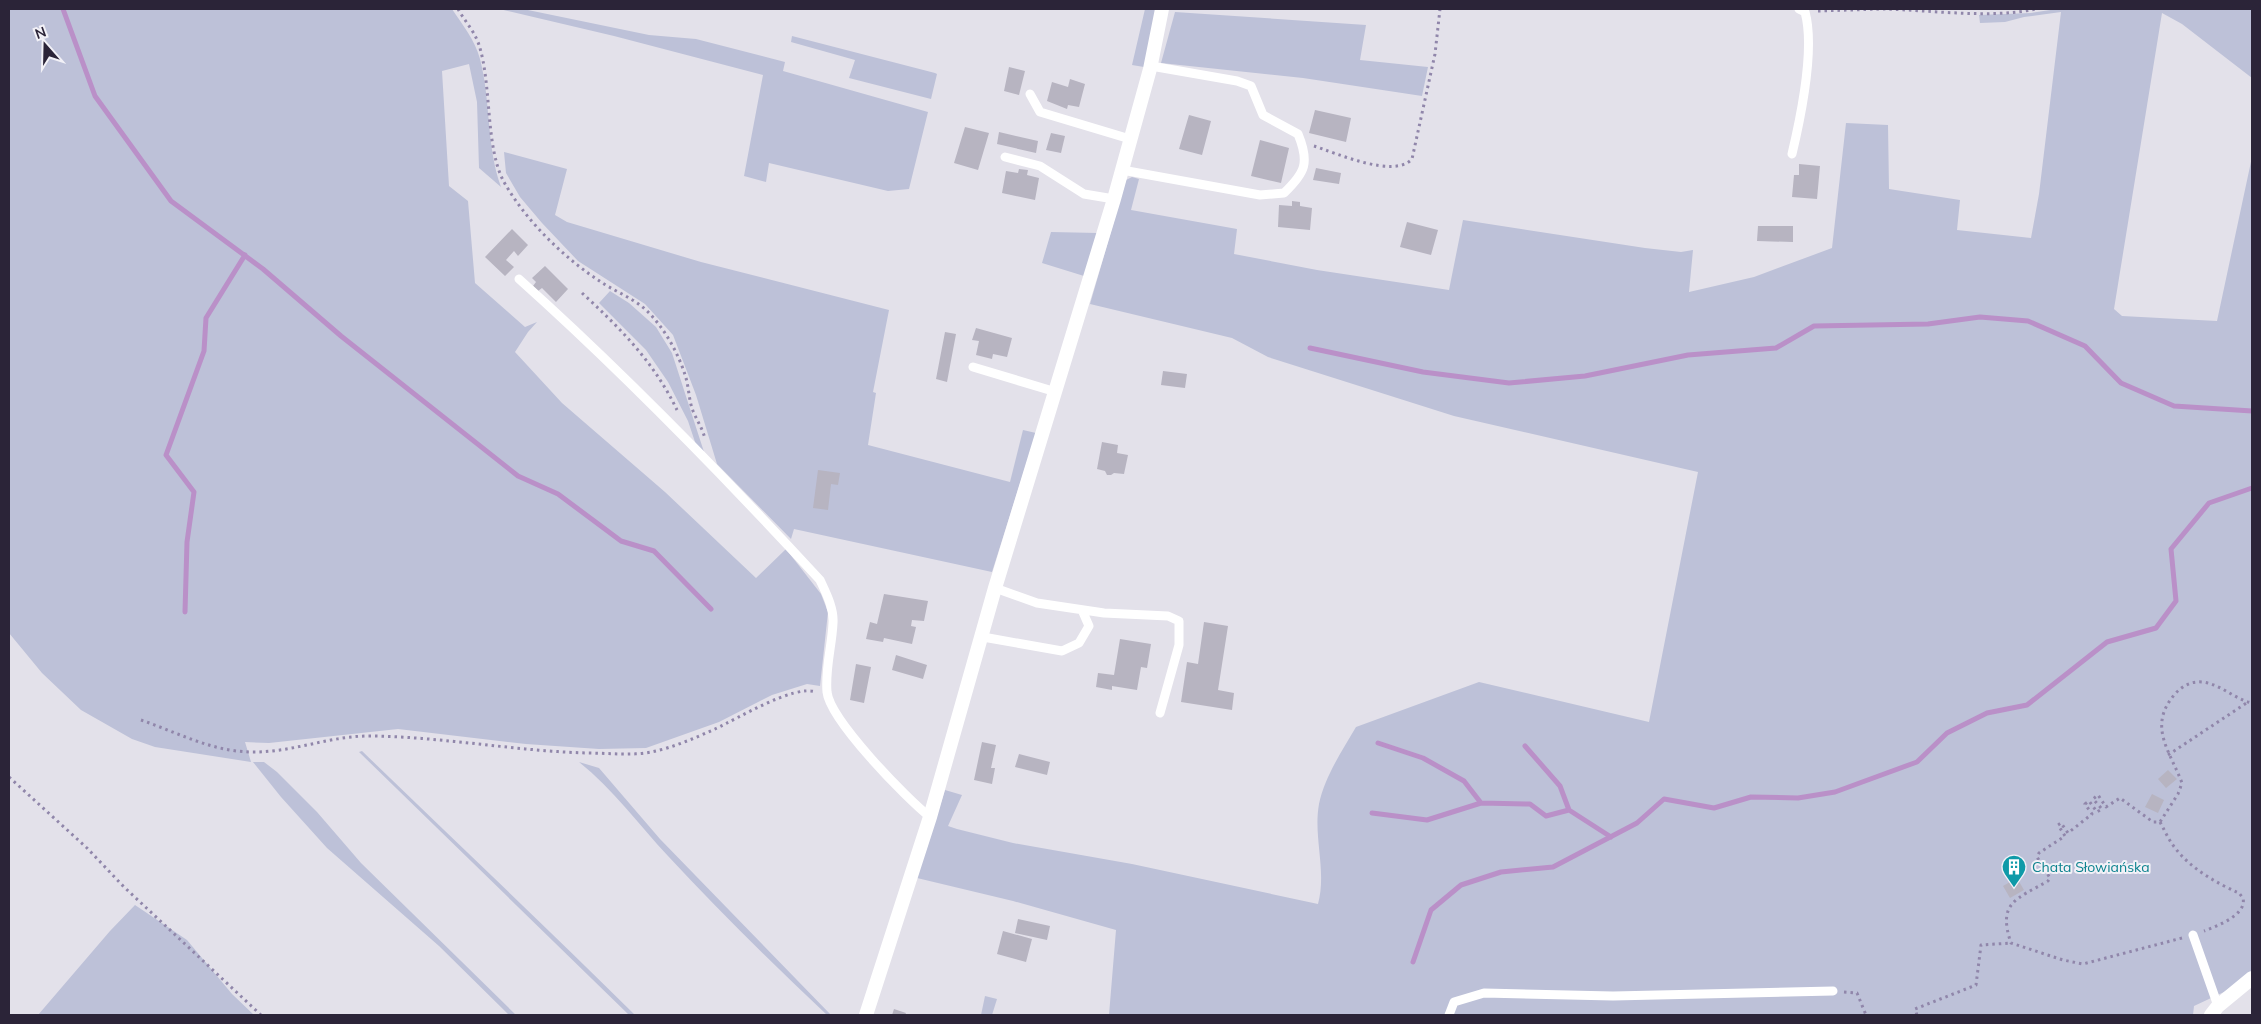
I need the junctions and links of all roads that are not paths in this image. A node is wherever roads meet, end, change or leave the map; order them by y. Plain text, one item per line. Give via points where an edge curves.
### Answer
1 (1162, 9) edge
2 (1802, 10) edge
3 (1150, 66) junction
4 (1030, 94) dead end
5 (1130, 139) junction
6 (1792, 154) dead end
7 (1005, 157) dead end
8 (1122, 170) junction
9 (1114, 199) junction
10 (519, 278) dead end
11 (973, 367) dead end
12 (1056, 392) junction
13 (995, 588) junction
14 (1082, 610) junction
15 (982, 637) junction
16 (1160, 714) dead end
17 (930, 817) junction
18 (2193, 935) road end
19 (2252, 978) edge
20 (1833, 991) road end
21 (2214, 1011) edge
22 (866, 1015) edge
23 (1450, 1015) edge

1 - 3 street
2 - 6 lane via 1809,28 1803,103
3 - 5 street
3 - 8 lane via 1252,86 1263,115 1298,134 1305,154 1301,177 1284,193 1260,195
4 - 5 lane via 1040,112
5 - 8 street
7 - 9 lane via 1040,166 1084,194
8 - 9 street
9 - 12 street
10 - 17 lane via 709,461 820,580 830,603 833,622 826,672 830,704 844,726
11 - 12 lane
12 - 13 street
13 - 14 lane via 1037,603
13 - 15 street
14 - 15 lane via 1089,626 1079,643 1062,651
14 - 16 lane via 1168,616 1179,621 1179,645
15 - 17 street
17 - 22 street
18 - 21 lane
19 - 21 street
20 - 23 lane via 1613,996 1484,993 1454,1002

